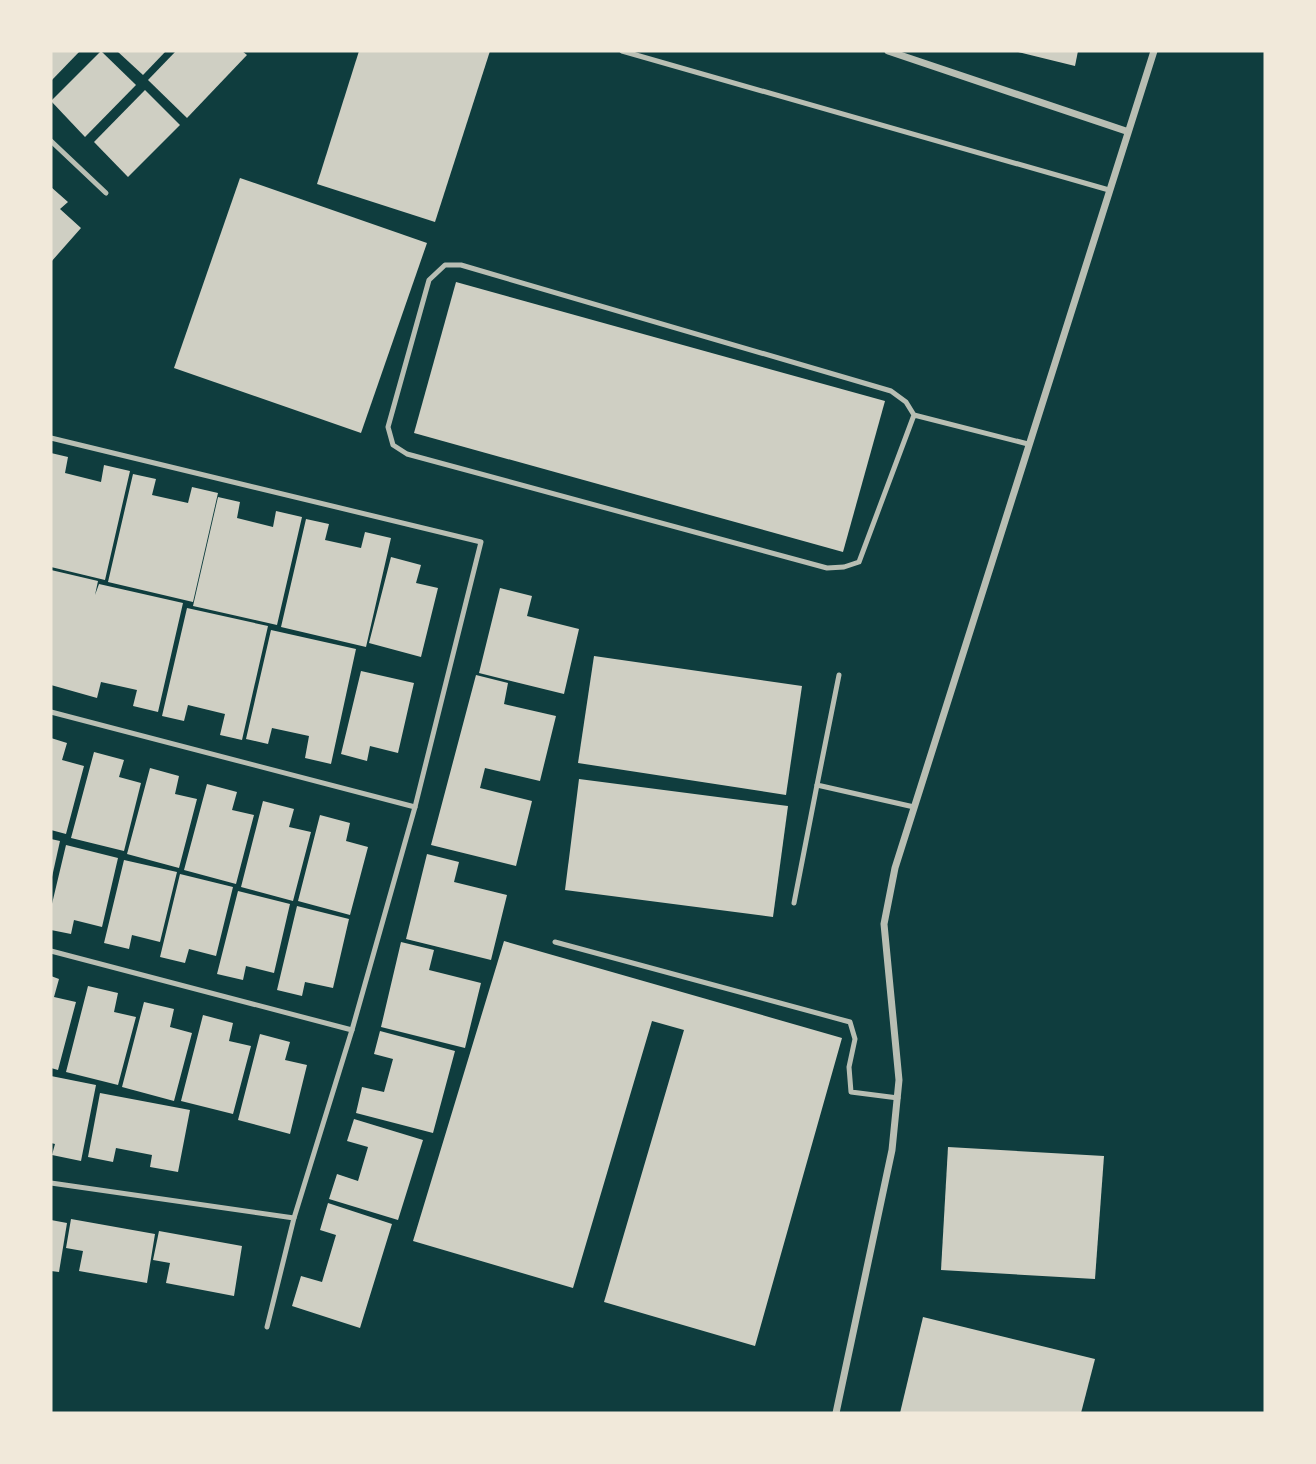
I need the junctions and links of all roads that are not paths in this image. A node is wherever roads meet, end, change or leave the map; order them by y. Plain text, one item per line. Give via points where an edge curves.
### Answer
1 (622, 51) edge
2 (888, 51) edge
3 (1154, 51) edge
4 (1126, 131) junction
5 (51, 141) edge
6 (1109, 190) junction
7 (106, 192) dead end
8 (914, 415) junction
9 (51, 438) edge
10 (1028, 444) junction
11 (839, 676) dead end
12 (51, 712) edge
13 (817, 785) junction
14 (415, 807) junction
15 (914, 807) junction
16 (793, 903) dead end
17 (555, 942) dead end
18 (51, 951) edge
19 (352, 1030) junction
20 (898, 1098) junction
21 (51, 1183) edge
22 (294, 1218) junction
23 (267, 1327) dead end
24 (836, 1413) edge

1 - 6 lane
2 - 4 street
3 - 4 street
4 - 6 street
5 - 7 lane
6 - 10 street
8 - 8 lane via 891,391 461,265 445,265 429,280 388,427 393,445 407,454 836,568 859,562
8 - 10 lane
9 - 14 lane via 481,542
10 - 15 street
11 - 13 lane
12 - 14 lane
13 - 15 lane
13 - 16 lane
14 - 19 lane
15 - 20 street via 884,924
17 - 20 lane via 850,1022 855,1039 849,1067 851,1092
18 - 19 lane
19 - 22 lane
20 - 24 street via 892,1150
21 - 22 lane
22 - 23 lane

